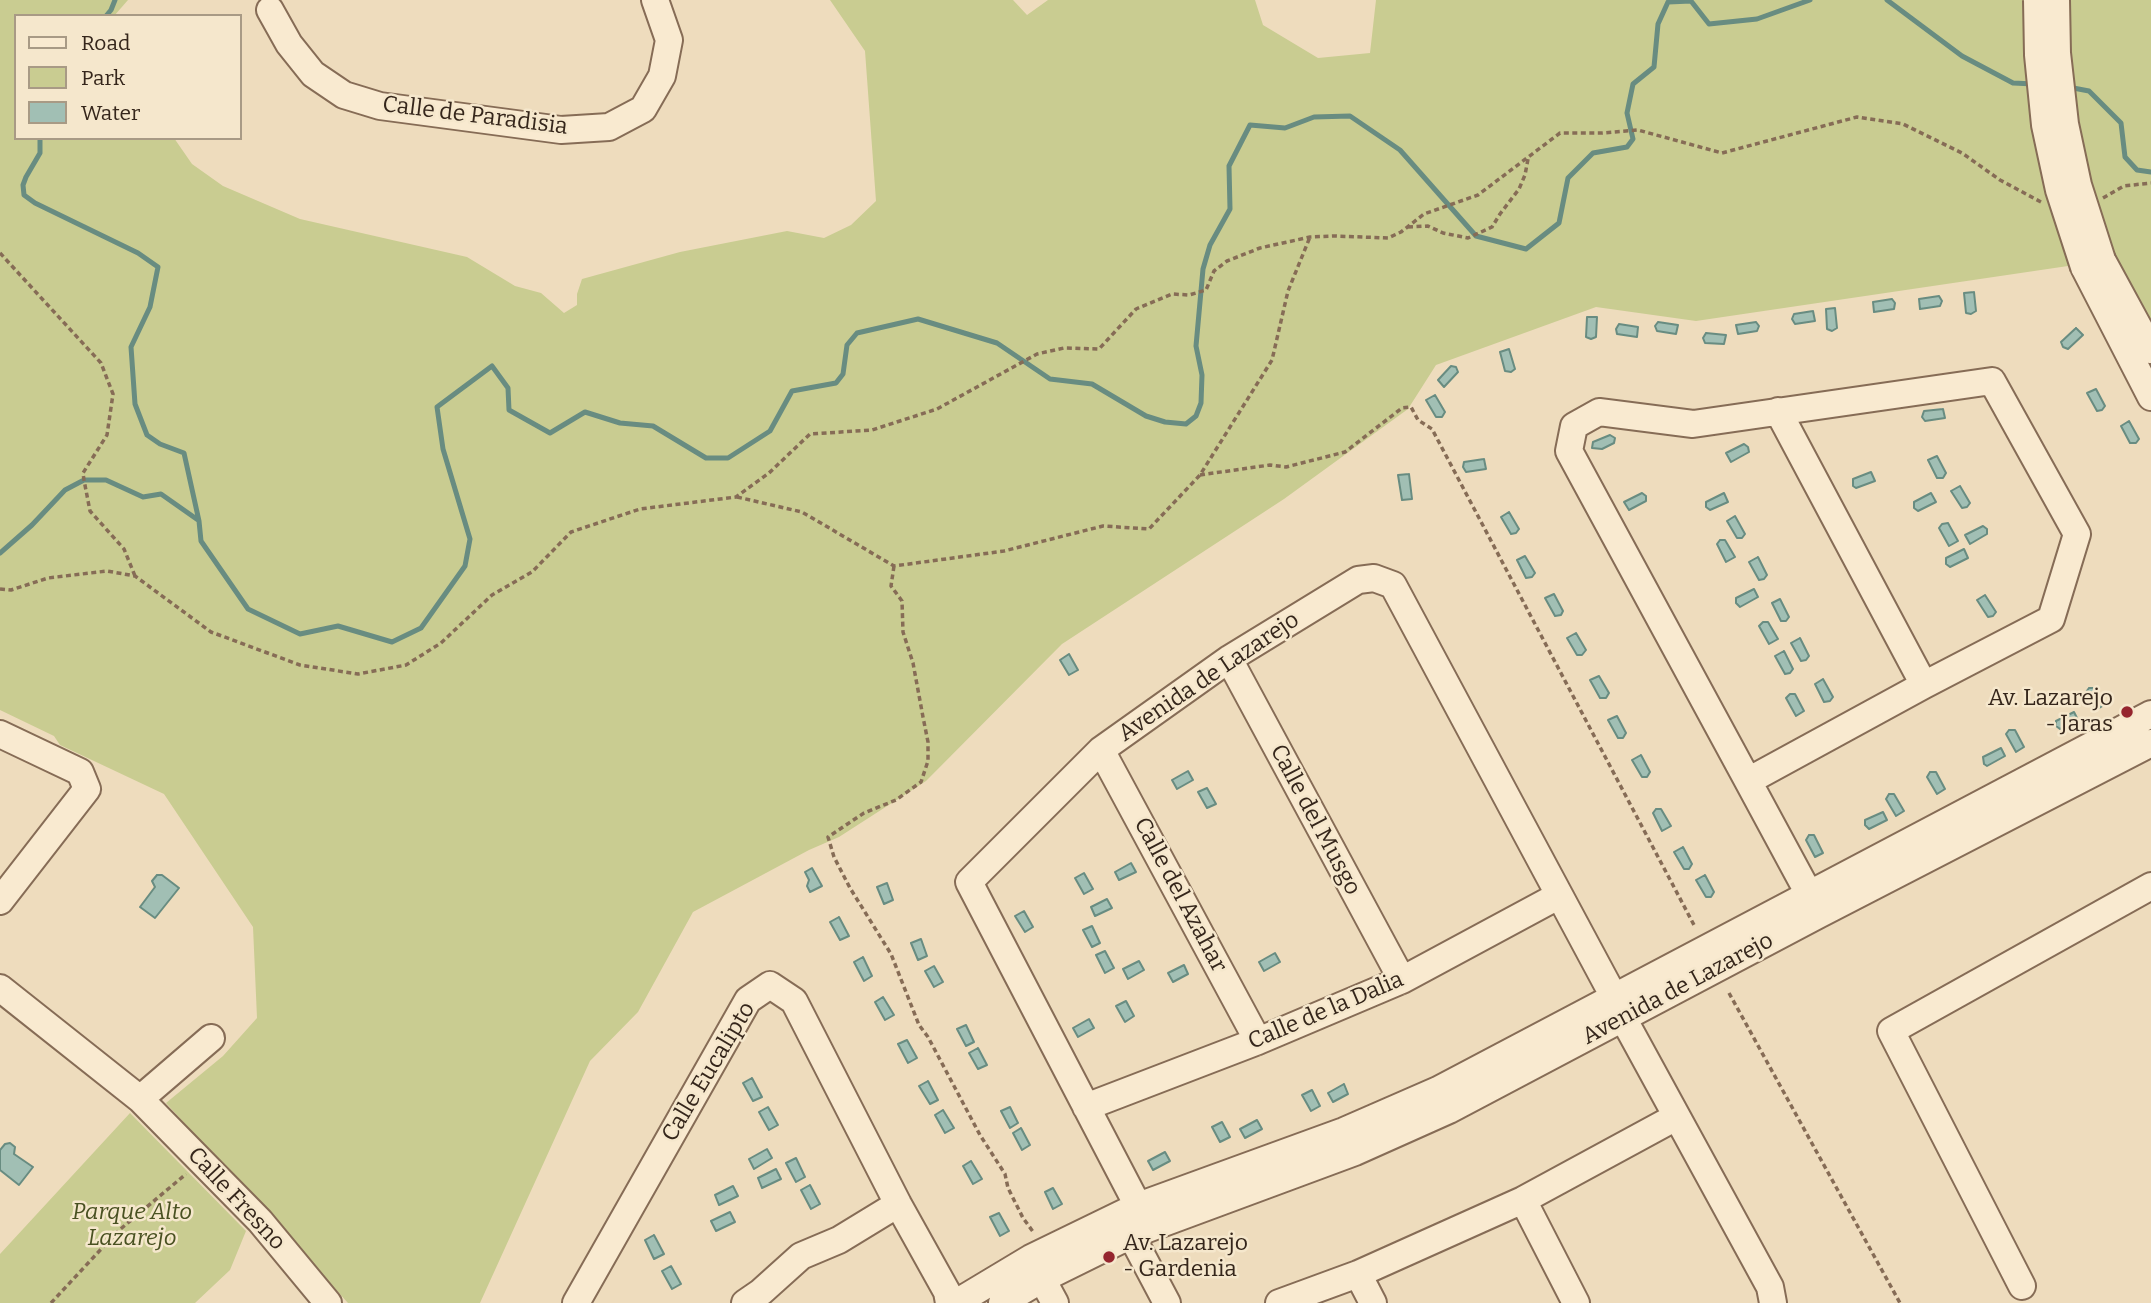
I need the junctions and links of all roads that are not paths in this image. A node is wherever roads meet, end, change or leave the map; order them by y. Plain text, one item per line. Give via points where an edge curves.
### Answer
1 (655, 0) edge
2 (2037, 0) edge
3 (2056, 0) edge
4 (270, 10) dead end
5 (2093, 263) junction
6 (2151, 350) edge
7 (2151, 397) edge
8 (1777, 411) junction
9 (1228, 659) junction
10 (1924, 685) junction
11 (0, 734) edge
12 (2145, 740) edge
13 (1101, 750) junction
14 (1748, 781) junction
15 (2151, 886) edge
16 (1559, 897) junction
17 (0, 901) edge
18 (1814, 904) junction
19 (1402, 981) junction
20 (0, 988) edge
21 (1619, 1007) junction
22 (211, 1038) dead end
23 (1258, 1041) junction
24 (140, 1099) junction
25 (1086, 1107) junction
26 (1676, 1117) junction
27 (1523, 1200) junction
28 (898, 1204) junction
29 (1138, 1206) junction
30 (1131, 1235) junction
31 (1358, 1274) junction
32 (1042, 1279) junction
33 (2022, 1286) dead end
34 (328, 1303) edge
35 (576, 1303) edge
36 (745, 1303) edge
37 (949, 1303) edge
38 (956, 1303) edge
39 (1002, 1303) edge
40 (1055, 1303) edge
41 (1167, 1303) edge
42 (1279, 1303) edge
43 (1373, 1303) edge
44 (1576, 1303) edge
45 (1773, 1303) edge

1 - 4 street, Calle de Paradisia via 669,40 662,76 643,109 609,127 561,130 380,106 344,95 313,74
2 - 5 street, bridge via 2045,125 2059,190
3 - 5 street, bridge via 2065,124
5 - 6 street
5 - 7 street
8 - 10 street
8 - 10 street via 1992,381 2077,534 2051,619
8 - 14 street via 1693,424 1599,412 1574,426 1569,451
9 - 13 street, Avenida de Lazarejo
9 - 16 street, Avenida de Lazarejo via 1358,580 1374,578 1394,585
9 - 19 street, Calle del Musgo
10 - 14 street
11 - 17 street via 80,772 87,789
12 - 18 street, Avenida de Lazarejo
13 - 23 street, Calle del Azahar
13 - 25 street, Avenida de Lazarejo via 969,882
14 - 18 street
15 - 33 street via 1891,1031
16 - 19 street, Calle de la Dalia
16 - 21 street, Avenida de Lazarejo
18 - 21 street, Avenida de Lazarejo
19 - 23 street, Calle de la Dalia
20 - 24 street, Calle Fresno
21 - 26 street
21 - 29 street, Avenida de Lazarejo via 1343,1132
21 - 30 street, Avenida de Lazarejo via 1449,1110 1355,1152
22 - 24 street
23 - 25 street, Calle de la Dalia
24 - 34 street, Calle Fresno via 260,1221
25 - 29 street, Avenida de Lazarejo
26 - 27 street
26 - 45 street via 1770,1287
27 - 31 street
27 - 44 street
28 - 35 street, Calle Eucalipto via 794,1001 770,985 748,1000
28 - 36 street via 839,1240 801,1256
28 - 37 street, Calle Eucalipto
29 - 38 street, Avenida de Lazarejo via 1045,1251
30 - 32 street, Avenida de Lazarejo
30 - 41 street
31 - 42 street
31 - 43 street
32 - 39 street, Avenida de Lazarejo
32 - 40 street

